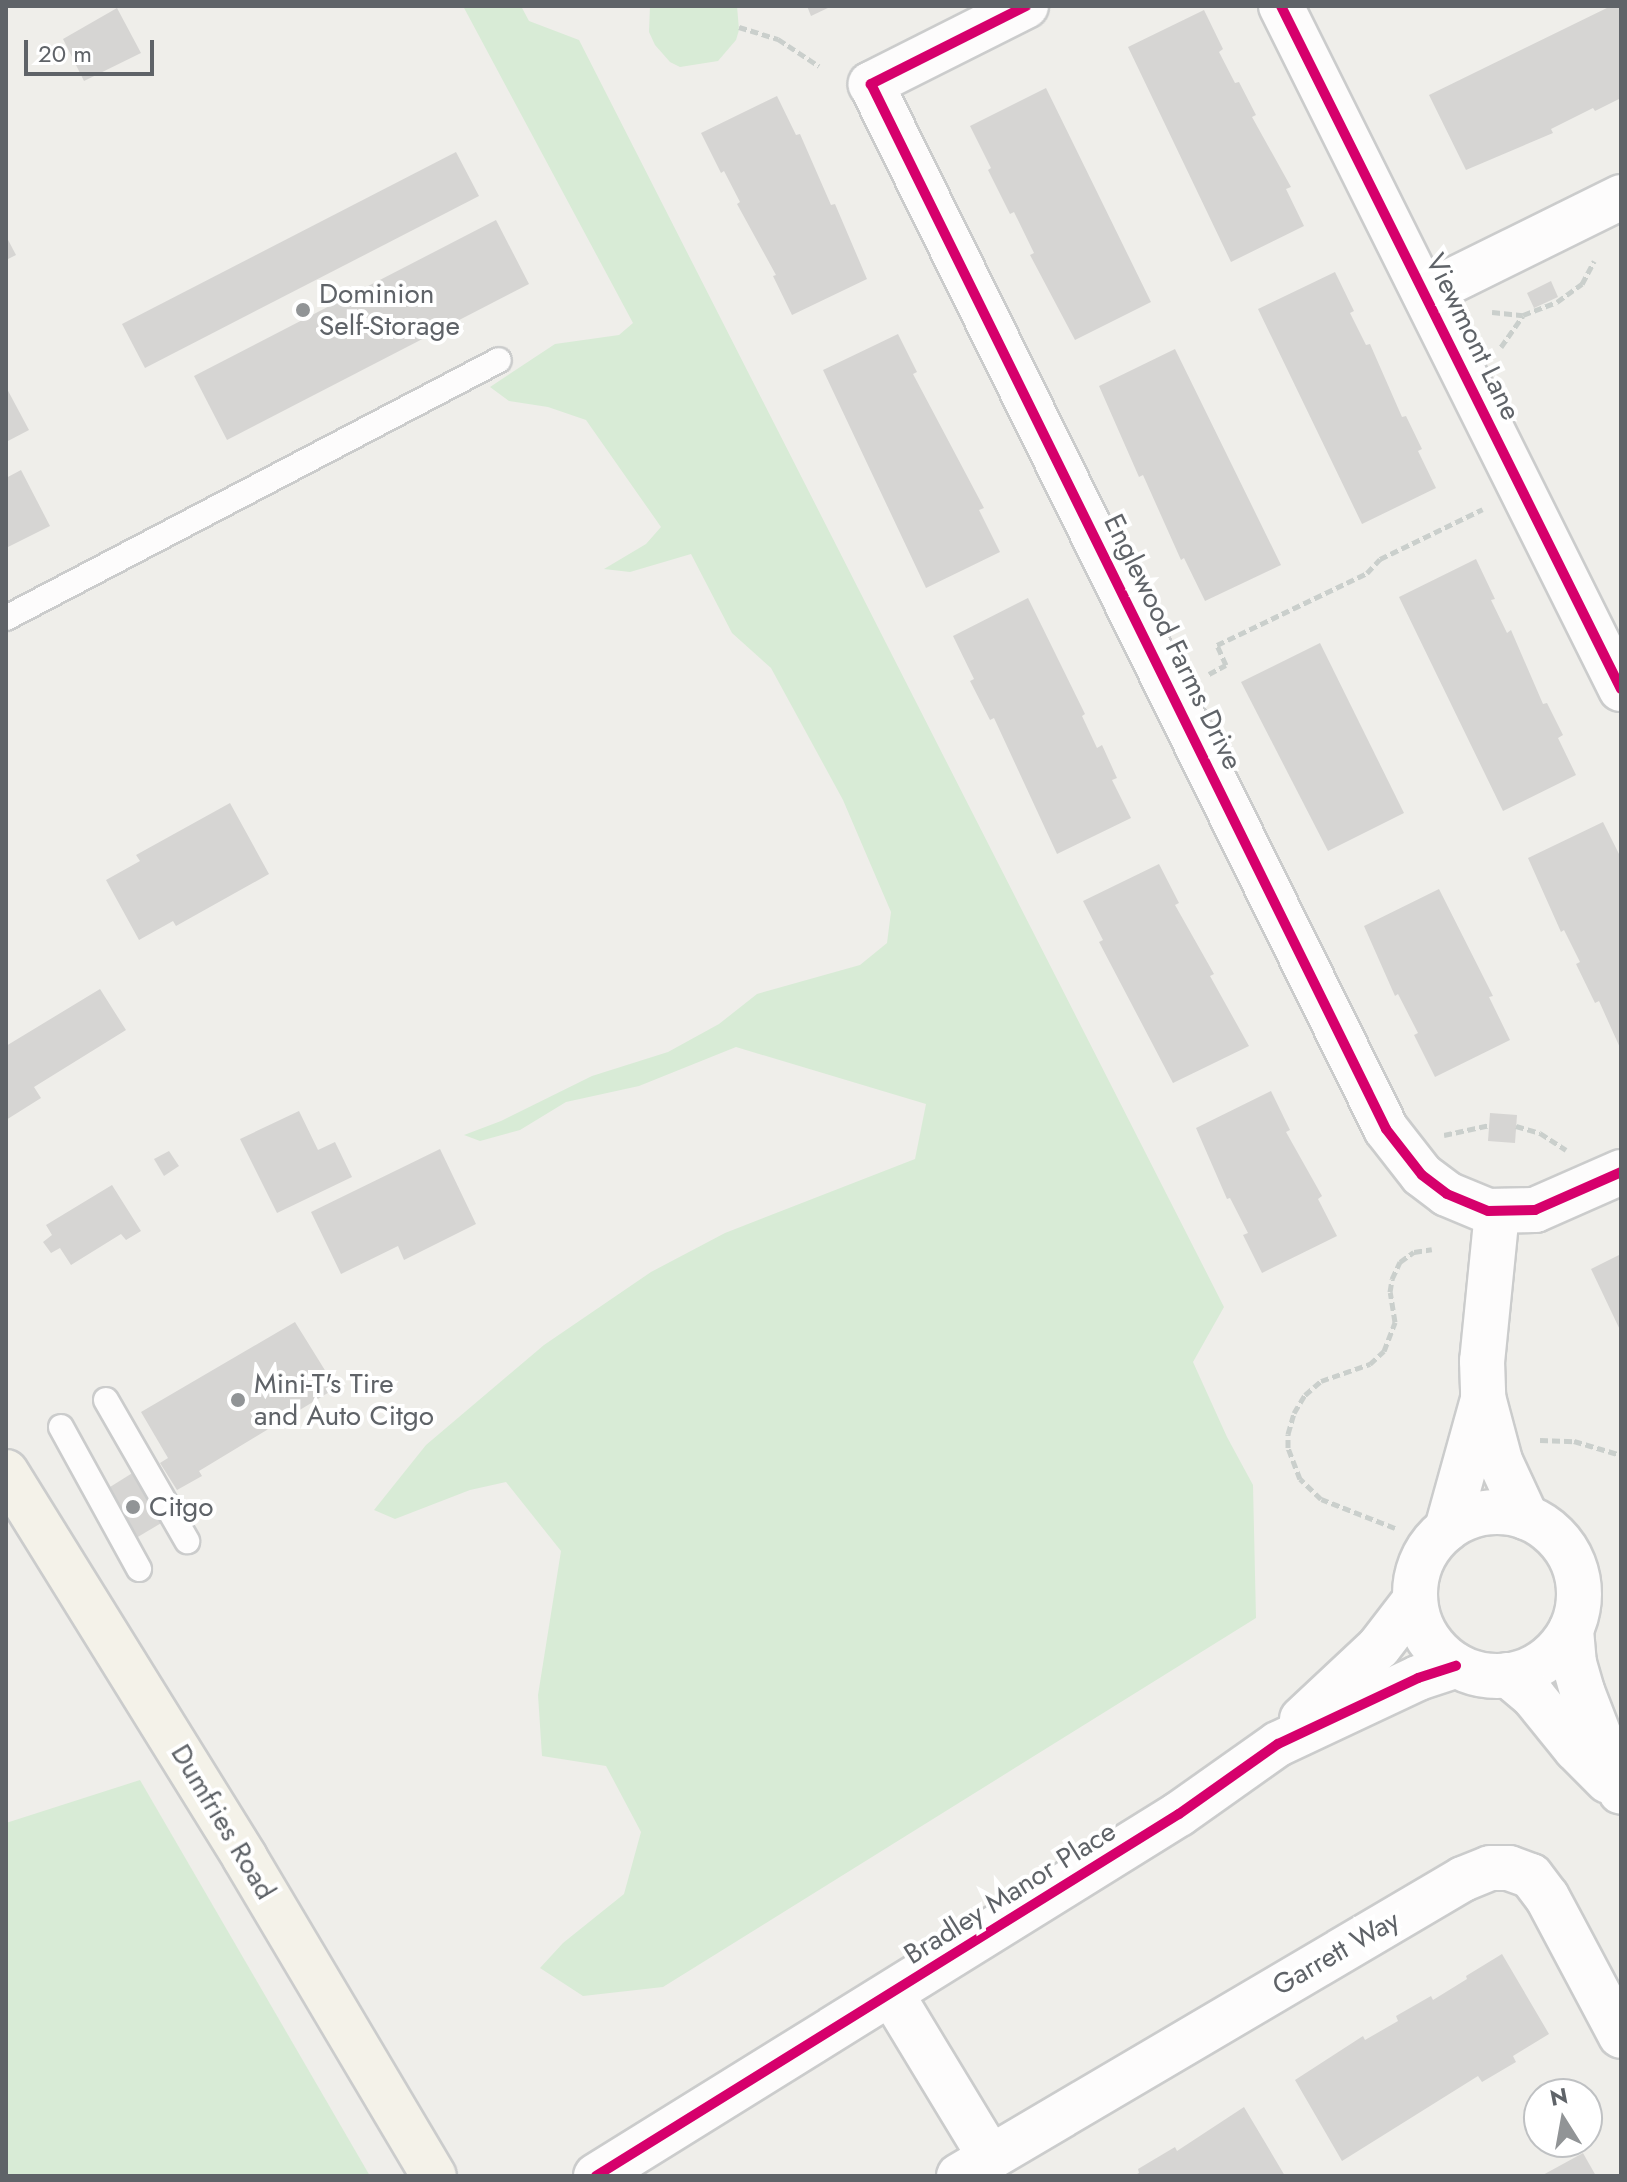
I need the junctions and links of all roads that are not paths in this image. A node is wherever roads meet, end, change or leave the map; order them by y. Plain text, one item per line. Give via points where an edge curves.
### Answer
1 (1026, 6) edge
2 (1281, 6) edge
3 (1621, 197) edge
4 (1425, 294) junction
5 (499, 360) dead end
6 (6, 618) edge
7 (1621, 689) edge
8 (1621, 1172) edge
9 (1497, 1212) junction
10 (1483, 1397) junction
11 (106, 1400) dead end
12 (61, 1427) dead end
13 (6, 1472) edge
14 (1526, 1517) junction
15 (1447, 1529) junction
16 (187, 1541) dead end
17 (139, 1569) dead end
18 (1415, 1600) junction
19 (1571, 1630) junction
20 (1456, 1666) junction
21 (1508, 1675) junction
22 (1278, 1744) junction
23 (1621, 1793) edge
24 (892, 1995) junction
25 (1621, 2036) edge
26 (974, 2167) edge
27 (434, 2176) edge
28 (596, 2176) edge

1 - 9 street, Englewood Farms Drive via 871,84 1386,1129 1422,1175 1469,1205
2 - 4 street, Viewmont Lane
3 - 4 street
4 - 7 street, Viewmont Lane
5 - 6 lane
8 - 9 street, Englewood Farms Drive via 1535,1210
9 - 10 street
10 - 14 street via 1500,1461
10 - 15 street
11 - 16 lane
12 - 17 lane
13 - 27 main road, Dumfries Road
14 - 15 street via 1485,1513
14 - 19 street via 1550,1531 1567,1551 1577,1577 1579,1604
15 - 18 street via 1429,1548 1417,1573
18 - 20 street via 1421,1626
18 - 22 street, Bradley Manor Place via 1379,1647
19 - 21 street via 1556,1652 1534,1668
19 - 23 street via 1582,1691
20 - 21 street via 1481,1675
20 - 22 street, Bradley Manor Place via 1418,1678
21 - 23 street
22 - 24 street, Bradley Manor Place via 1179,1814
24 - 26 street, Garrett Way
24 - 28 street, Bradley Manor Place
25 - 26 street, Garrett Way via 1531,1876 1490,1868 1449,1887

